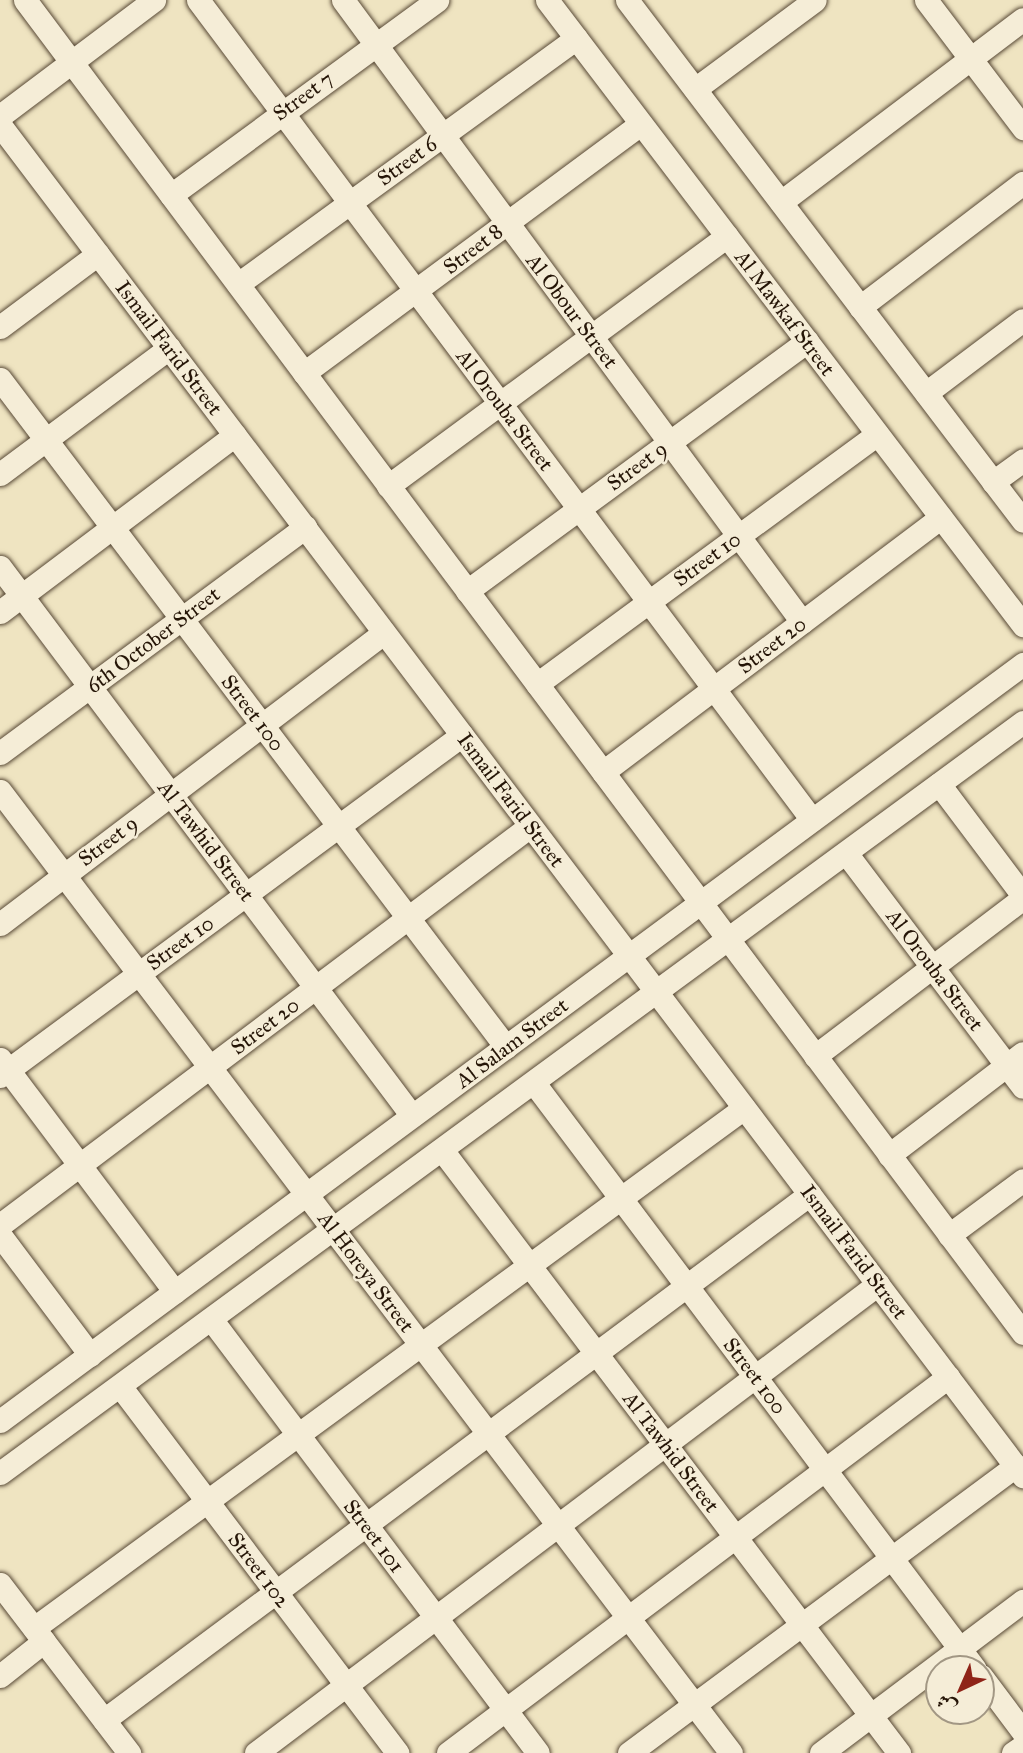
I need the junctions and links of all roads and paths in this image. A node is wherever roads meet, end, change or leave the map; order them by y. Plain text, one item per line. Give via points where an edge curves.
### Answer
1 (25, 0) edge
2 (154, 0) edge
3 (198, 0) edge
4 (343, 0) edge
5 (437, 0) edge
6 (547, 0) edge
7 (627, 0) edge
8 (815, 0) edge
9 (926, 0) edge
10 (1023, 19) edge
11 (576, 38) junction
12 (376, 44) junction
13 (970, 58) junction
14 (72, 63) junction
15 (695, 89) junction
16 (282, 111) junction
17 (0, 116) edge
18 (641, 124) junction
19 (0, 125) edge
20 (1023, 128) edge
21 (443, 135) junction
22 (1023, 183) edge
23 (171, 195) junction
24 (350, 202) junction
25 (781, 202) junction
26 (507, 223) junction
27 (727, 236) junction
28 (97, 254) junction
29 (238, 284) junction
30 (416, 291) junction
31 (860, 307) junction
32 (1023, 320) edge
33 (0, 327) edge
34 (591, 336) junction
35 (807, 341) junction
36 (169, 348) junction
37 (304, 373) junction
38 (0, 379) edge
39 (926, 393) junction
40 (500, 403) junction
41 (877, 434) junction
42 (235, 435) junction
43 (46, 440) junction
44 (669, 442) junction
45 (1023, 460) edge
46 (0, 474) edge
47 (993, 482) junction
48 (388, 486) junction
49 (579, 508) junction
50 (941, 517) junction
51 (1023, 521) edge
52 (112, 527) junction
53 (305, 527) junction
54 (738, 537) junction
55 (0, 567) edge
56 (467, 591) junction
57 (22, 596) junction
58 (649, 602) junction
59 (0, 612) edge
60 (181, 619) junction
61 (802, 622) junction
62 (1023, 625) edge
63 (384, 632) junction
64 (1023, 664) edge
65 (537, 684) junction
66 (90, 687) junction
67 (714, 689) junction
68 (1023, 722) edge
69 (262, 725) junction
70 (462, 735) junction
71 (0, 753) edge
72 (603, 772) junction
73 (939, 784) junction
74 (0, 791) edge
75 (171, 794) junction
76 (812, 820) junction
77 (530, 826) junction
78 (338, 827) junction
79 (846, 853) junction
80 (64, 875) junction
81 (246, 895) junction
82 (1023, 897) edge
83 (700, 903) junction
84 (408, 918) junction
85 (0, 924) edge
86 (729, 941) junction
87 (629, 955) junction
88 (932, 968) junction
89 (139, 974) junction
90 (316, 988) junction
91 (657, 993) junction
92 (506, 1047) junction
93 (816, 1056) junction
94 (1015, 1059) edge
95 (210, 1067) junction
96 (3, 1069) edge
97 (534, 1083) junction
98 (1023, 1087) edge
99 (744, 1108) junction
100 (412, 1116) junction
101 (442, 1150) junction
102 (889, 1155) junction
103 (80, 1166) junction
104 (1023, 1180) edge
105 (307, 1194) junction
106 (810, 1194) junction
107 (621, 1198) junction
108 (0, 1225) edge
109 (333, 1230) junction
110 (0, 1235) edge
111 (949, 1235) junction
112 (530, 1265) junction
113 (878, 1284) junction
114 (687, 1286) junction
115 (175, 1292) junction
116 (211, 1319) junction
117 (1022, 1328) edge
118 (420, 1344) junction
119 (596, 1354) junction
120 (90, 1355) junction
121 (755, 1377) junction
122 (948, 1377) junction
123 (120, 1386) junction
124 (0, 1421) edge
125 (488, 1433) junction
126 (298, 1435) junction
127 (666, 1444) junction
128 (825, 1470) junction
129 (1019, 1471) edge
130 (0, 1473) edge
131 (207, 1501) junction
132 (366, 1525) junction
133 (557, 1525) junction
134 (736, 1537) junction
135 (892, 1558) junction
136 (0, 1584) edge
137 (276, 1593) junction
138 (1023, 1601) edge
139 (627, 1616) junction
140 (436, 1618) junction
141 (802, 1625) junction
142 (39, 1634) junction
143 (960, 1649) junction
144 (964, 1655) edge
145 (0, 1676) edge
146 (346, 1685) junction
147 (995, 1695) edge
148 (694, 1704) junction
149 (505, 1710) junction
150 (871, 1716) junction
151 (104, 1720) junction
152 (1023, 1732) edge
153 (1023, 1746) edge
154 (129, 1753) edge
155 (256, 1753) edge
156 (398, 1753) edge
157 (448, 1753) edge
158 (538, 1753) edge
159 (629, 1753) edge
160 (731, 1753) edge
161 (821, 1753) edge
162 (899, 1753) edge
163 (1013, 1753) edge

1 - 14 street
2 - 14 street
3 - 16 street, Al Orouba Street
4 - 12 street, Al Obour Street
5 - 12 street, Street 7
6 - 11 street, Al Mawkaf Street
7 - 15 street
8 - 15 street
9 - 13 street
10 - 13 street
11 - 18 street, Al Mawkaf Street
11 - 21 street, Street 6
12 - 16 street, Street 7
12 - 21 street, Al Obour Street
13 - 20 street
13 - 25 street
14 - 17 street
14 - 23 street
15 - 25 street
16 - 23 street, Street 7
16 - 24 street, Al Orouba Street
18 - 26 street, Street 8
18 - 27 street, Al Mawkaf Street
19 - 28 street, Ismail Farid Street
21 - 24 street, Street 6
21 - 26 street, Al Obour Street
22 - 31 street
23 - 29 street
24 - 29 street, Street 6
24 - 30 street, Al Orouba Street
25 - 31 street
26 - 30 street, Street 8
26 - 34 street, Al Obour Street
27 - 34 street
27 - 35 street, Al Mawkaf Street
28 - 33 street
28 - 36 street, Ismail Farid Street
29 - 37 street
30 - 37 street, Street 8
30 - 40 street, Al Orouba Street
31 - 39 street
32 - 39 street
34 - 40 street
34 - 44 street, Al Obour Street
35 - 41 street, Al Mawkaf Street
35 - 44 street, Street 9
36 - 42 street, Ismail Farid Street
36 - 43 street
37 - 48 street
38 - 43 street, Street 100
39 - 47 street
40 - 48 street
40 - 49 street, Al Orouba Street
41 - 50 street, Al Mawkaf Street
41 - 54 street, Street 10
42 - 52 street
42 - 53 street, Ismail Farid Street
43 - 46 street
43 - 52 street, Street 100
44 - 49 street, Street 9
44 - 54 street, Al Obour Street
45 - 47 street
47 - 51 street
48 - 56 street
49 - 56 street, Street 9
49 - 58 street, Al Orouba Street
50 - 61 street, Street 20
50 - 62 street, Al Mawkaf Street
52 - 57 street
52 - 60 street, Street 100
53 - 60 street, 6th October Street
53 - 63 street, Ismail Farid Street
54 - 58 street, Street 10
54 - 61 street, Al Obour Street
55 - 57 street, Al Tawhid Street
56 - 65 street
57 - 59 street
57 - 66 street, Al Tawhid Street
58 - 65 street, Street 10
58 - 67 street, Al Orouba Street
60 - 66 street, 6th October Street
60 - 69 street, Street 100
61 - 67 street, Street 20
63 - 69 street, Street 9
63 - 70 street, Ismail Farid Street
64 - 76 street, Al Salam Street
65 - 72 street
66 - 71 street, 6th October Street
66 - 75 street, Al Tawhid Street
67 - 72 street, Street 20
67 - 76 street, Al Orouba Street
68 - 73 street
69 - 75 street, Street 9
69 - 78 street, Street 100
70 - 77 street, Ismail Farid Street
70 - 78 street, Street 10
72 - 83 street
73 - 79 street
73 - 82 street
74 - 80 street, Al Horeya Street
75 - 80 street, Street 9
75 - 81 street, Al Tawhid Street
76 - 83 street, Al Salam Street
77 - 84 street, Street 20
77 - 87 street, Ismail Farid Street
78 - 81 street, Street 10
78 - 84 street, Street 100
79 - 86 street
79 - 88 street, Al Orouba Street
80 - 85 street, Street 9
80 - 89 street, Al Horeya Street
81 - 89 street, Street 10
81 - 90 street, Al Tawhid Street
82 - 88 street
83 - 86 street
83 - 87 street, Al Salam Street
84 - 90 street, Street 20
84 - 92 street, Street 100
86 - 91 street
86 - 93 street
87 - 91 street, Ismail Farid Street
87 - 92 street, Al Salam Street
88 - 93 street
88 - 94 street, Al Orouba Street
89 - 95 street, Al Horeya Street
89 - 96 street, Street 10
90 - 95 street, Street 20
90 - 100 street, Al Tawhid Street
91 - 97 street
91 - 99 street, Ismail Farid Street
92 - 100 street, Al Salam Street
93 - 102 street
94 - 98 street, Al Orouba Street
94 - 102 street
95 - 103 street, Street 20
95 - 105 street, Al Horeya Street
96 - 103 street
97 - 101 street
97 - 107 street, Street 100
99 - 106 street, Ismail Farid Street
99 - 107 street
100 - 105 street, Al Salam Street
101 - 109 street
101 - 112 street, Al Tawhid Street
102 - 111 street
103 - 108 street, Street 20
103 - 115 street
104 - 111 street
105 - 109 street, Al Horeya Street
105 - 115 street, Al Salam Street
106 - 113 street, Ismail Farid Street
106 - 114 street
107 - 112 street
107 - 114 street, Street 100
109 - 116 street
109 - 118 street, Al Horeya Street
110 - 120 street
111 - 117 street
112 - 118 street
112 - 119 street, Al Tawhid Street
113 - 121 street
113 - 122 street, Ismail Farid Street
114 - 119 street
114 - 121 street, Street 100
115 - 120 street, Al Salam Street
116 - 123 street
116 - 126 street, Street 101
118 - 125 street, Al Horeya Street
118 - 126 street
119 - 125 street
119 - 127 street, Al Tawhid Street
120 - 124 street, Al Salam Street
121 - 127 street
121 - 128 street, Street 100
122 - 128 street
122 - 129 street, Ismail Farid Street
123 - 130 street
123 - 131 street, Street 102
125 - 132 street
125 - 133 street, Al Horeya Street
126 - 131 street
126 - 132 street, Street 101
127 - 133 street
127 - 134 street, Al Tawhid Street
128 - 134 street
128 - 135 street, Street 100
129 - 135 street
131 - 137 street, Street 102
131 - 142 street
132 - 137 street
132 - 140 street, Street 101
133 - 139 street, Al Horeya Street
133 - 140 street
134 - 139 street
134 - 141 street, Al Tawhid Street
135 - 141 street
135 - 143 street, Street 100
136 - 142 street
137 - 146 street, Street 102
137 - 151 street
138 - 143 street
139 - 148 street, Al Horeya Street
139 - 149 street
140 - 146 street
140 - 149 street, Street 101
141 - 148 street
141 - 150 street, Al Tawhid Street
142 - 145 street
142 - 151 street
143 - 144 street, Street 100
143 - 150 street
146 - 155 street
146 - 156 street, Street 102
147 - 152 street
148 - 159 street
148 - 160 street, Al Horeya Street
149 - 157 street
149 - 158 street, Street 101
150 - 161 street
150 - 162 street, Al Tawhid Street
151 - 154 street
153 - 163 street

